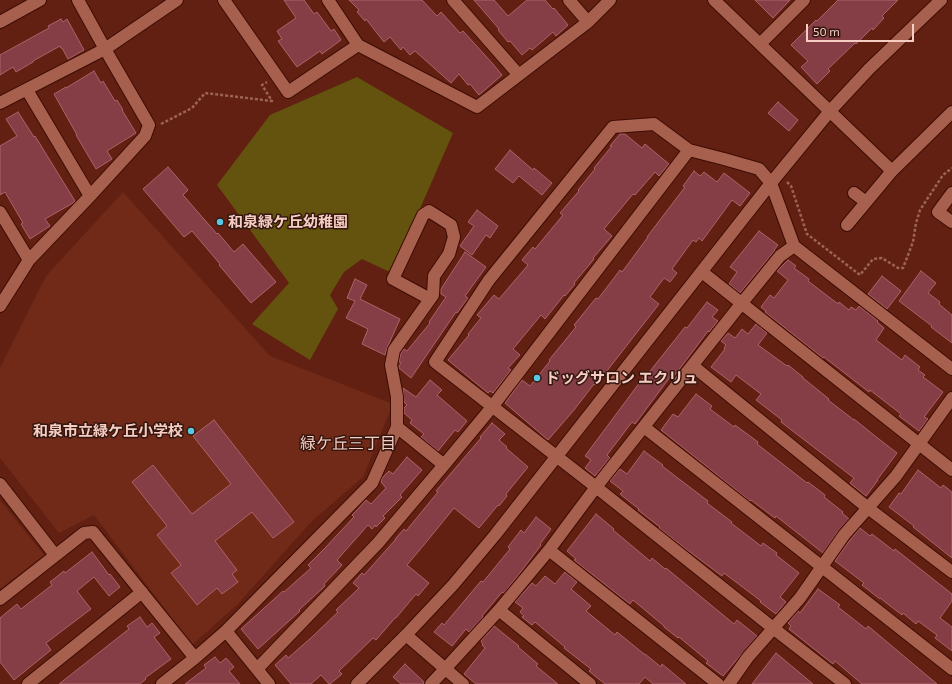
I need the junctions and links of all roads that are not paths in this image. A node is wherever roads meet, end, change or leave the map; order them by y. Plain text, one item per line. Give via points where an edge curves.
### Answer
1 (40, 0) edge
2 (78, 0) edge
3 (177, 0) edge
4 (224, 0) edge
5 (328, 0) edge
6 (452, 0) edge
7 (569, 0) edge
8 (610, 0) edge
9 (714, 0) edge
10 (804, 0) edge
11 (941, 0) edge
12 (0, 22) edge
13 (588, 22) junction
14 (760, 44) junction
15 (358, 45) junction
16 (105, 49) junction
17 (518, 74) junction
18 (27, 90) junction
19 (0, 103) edge
20 (830, 111) junction
21 (952, 112) edge
22 (689, 150) junction
23 (892, 171) junction
24 (771, 183) junction
25 (854, 193) dead end
26 (952, 193) edge
27 (90, 196) junction
28 (866, 202) junction
29 (0, 212) edge
30 (952, 222) edge
31 (847, 225) dead end
32 (794, 246) junction
33 (29, 260) junction
34 (702, 272) junction
35 (430, 299) junction
36 (741, 304) junction
37 (0, 306) edge
38 (693, 366) junction
39 (952, 369) edge
40 (952, 398) edge
41 (492, 406) junction
42 (397, 427) junction
43 (644, 427) junction
44 (919, 444) junction
45 (556, 456) junction
46 (444, 465) junction
47 (952, 470) edge
48 (0, 484) edge
49 (596, 487) junction
50 (868, 508) junction
51 (549, 550) junction
52 (55, 555) junction
53 (822, 567) junction
54 (952, 572) edge
55 (142, 592) junction
56 (0, 599) edge
57 (499, 610) junction
58 (773, 628) junction
59 (226, 630) junction
60 (406, 635) junction
61 (195, 658) junction
62 (257, 669) junction
63 (952, 669) edge
64 (445, 670) junction
65 (28, 684) edge
66 (162, 684) edge
67 (269, 684) edge
68 (357, 684) edge
69 (431, 684) edge
70 (463, 684) edge
71 (590, 684) edge
72 (718, 684) edge
73 (729, 684) edge
74 (845, 684) edge

1 - 12 street
2 - 16 street
3 - 16 street
4 - 15 street via 288,92
5 - 15 street
6 - 17 street
7 - 13 street
8 - 13 street
9 - 14 street
10 - 14 street
11 - 20 street via 869,69
13 - 17 street
14 - 20 street
15 - 17 street via 477,107
16 - 18 street
16 - 27 street via 149,125 145,136
18 - 19 street
18 - 27 street
20 - 23 street
20 - 24 street
21 - 23 street
22 - 24 street via 759,169
22 - 41 street
22 - 41 street via 654,124 613,127 489,280 435,362
23 - 28 street
24 - 32 street
24 - 34 street
25 - 28 street
26 - 30 street via 938,212
27 - 33 street
28 - 31 street
29 - 33 street
32 - 36 street via 780,256
32 - 39 street
33 - 37 street
34 - 36 street
34 - 45 street
35 - 35 street via 433,295 434,276 449,254 454,237 451,224 429,211 423,215 393,279
35 - 42 street via 394,350 391,365 397,397
36 - 38 street
36 - 44 street
38 - 43 street
38 - 50 street
40 - 44 street
41 - 45 street
41 - 46 street
42 - 46 street
42 - 59 street via 372,483
43 - 49 street
43 - 53 street
44 - 47 street
44 - 50 street
45 - 49 street
45 - 60 street via 495,535
46 - 62 street via 378,543
48 - 52 street
49 - 51 street
49 - 58 street
50 - 53 street via 844,535
50 - 54 street
51 - 57 street
51 - 72 street
52 - 55 street via 84,533 94,532
52 - 56 street
53 - 58 street via 800,598
53 - 63 street
55 - 61 street
55 - 65 street
57 - 64 street
57 - 71 street
58 - 73 street
58 - 74 street
59 - 61 street
59 - 62 street
60 - 64 street
60 - 68 street
61 - 66 street
62 - 67 street
64 - 69 street
64 - 70 street

